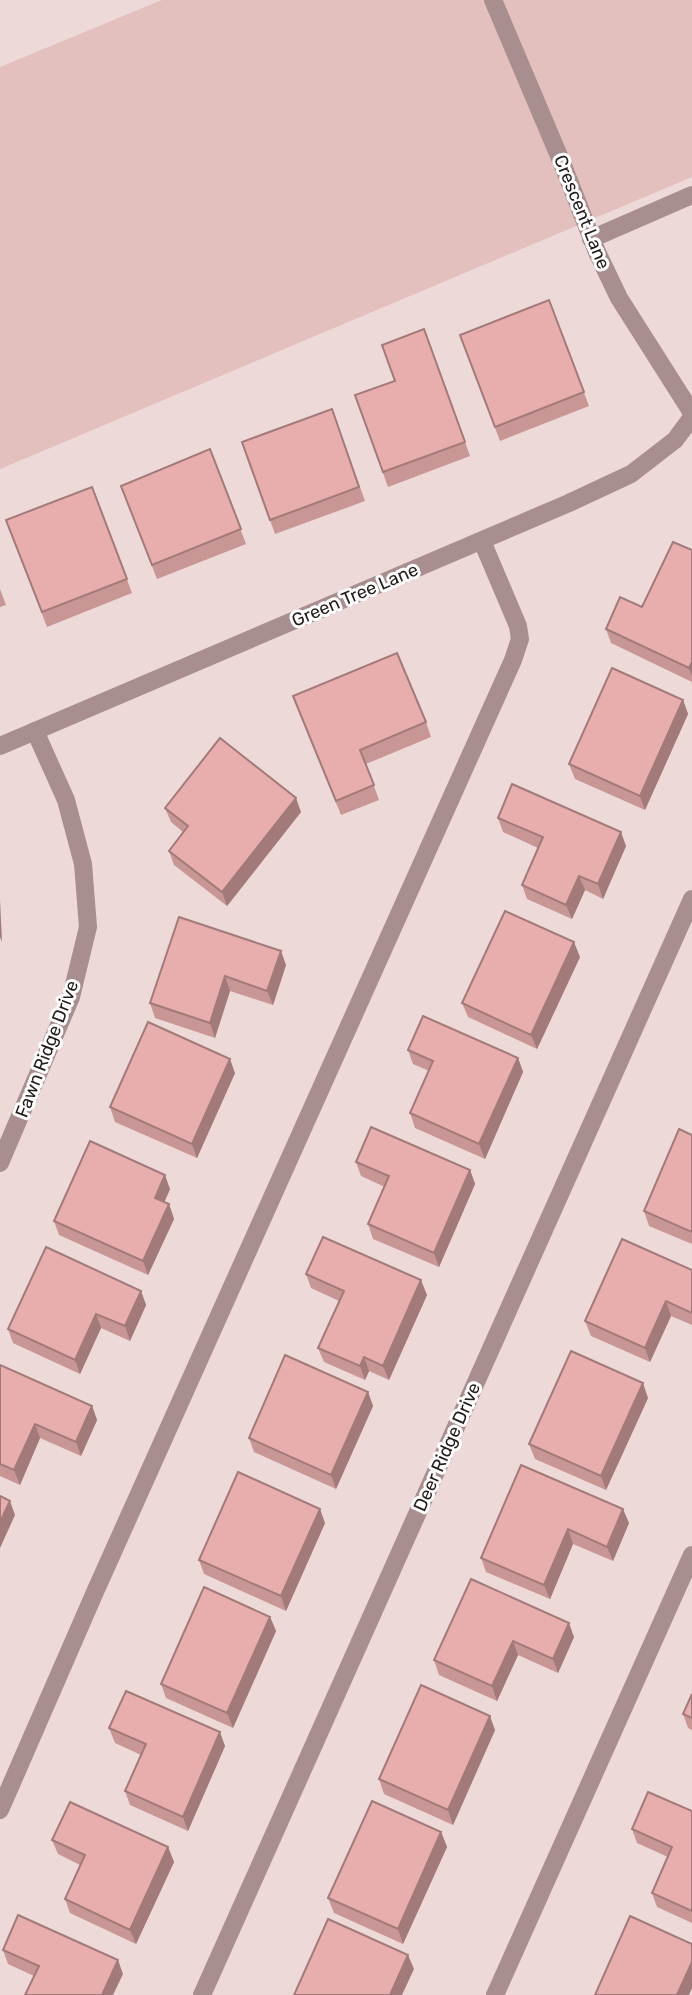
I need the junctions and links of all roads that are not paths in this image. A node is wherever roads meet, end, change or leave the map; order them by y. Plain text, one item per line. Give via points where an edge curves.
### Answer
1 (493, 0) edge
2 (692, 195) edge
3 (592, 239) junction
4 (692, 415) edge
5 (482, 541) junction
6 (35, 731) junction
7 (0, 746) edge
8 (692, 899) edge
9 (0, 1163) edge
10 (692, 1555) edge
11 (0, 1810) edge
12 (202, 1995) edge
13 (495, 1995) edge

1 - 3 street, Crescent Lane
2 - 3 street
3 - 4 street, Crescent Lane via 619,298
4 - 5 street, Green Tree Lane via 675,440 631,474
5 - 6 street, Green Tree Lane
5 - 11 street via 517,626 520,639 513,660
6 - 7 street, Green Tree Lane
6 - 9 street, Fawn Ridge Drive via 66,800 83,864 88,927 71,997
8 - 12 street, Deer Ridge Drive
10 - 13 street

